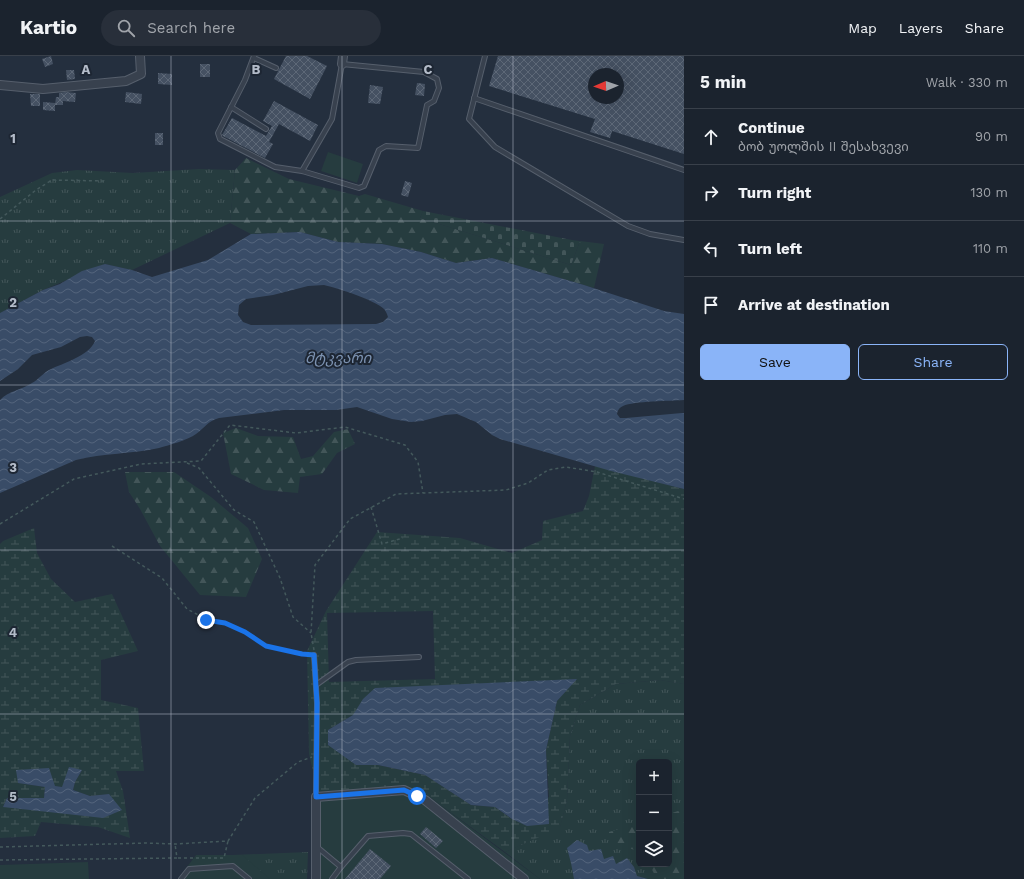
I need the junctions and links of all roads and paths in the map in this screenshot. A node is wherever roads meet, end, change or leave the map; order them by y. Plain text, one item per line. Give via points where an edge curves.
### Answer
1 (140, 56) edge
2 (485, 56) edge
3 (254, 57) edge
4 (342, 60) edge
5 (276, 68) dead end
6 (0, 85) edge
7 (474, 98) junction
8 (231, 107) junction
9 (266, 129) dead end
10 (684, 170) edge
11 (302, 171) junction
12 (105, 181) dead end
13 (0, 219) edge
14 (684, 240) edge
15 (185, 462) junction
16 (423, 493) junction
17 (684, 499) edge
18 (372, 507) junction
19 (0, 524) edge
20 (403, 538) dead end
21 (112, 546) dead end
22 (311, 633) junction
23 (314, 655) junction
24 (419, 657) dead end
25 (316, 686) junction
26 (317, 755) junction
27 (316, 797) junction
28 (228, 841) junction
29 (176, 844) junction
30 (0, 847) edge
31 (317, 847) junction
32 (177, 858) junction
33 (0, 860) edge
34 (341, 867) junction
35 (181, 879) edge
36 (249, 879) edge
37 (316, 879) edge
38 (332, 879) edge
39 (468, 879) edge
40 (524, 879) edge

1 - 6 street via 141,74 126,81 43,89
2 - 7 lane
3 - 5 lane
3 - 8 lane
4 - 11 lane via 332,119
4 - 11 lane via 424,72 437,79 439,88 434,101 427,105 418,148 386,146 379,150 364,186 359,188
7 - 10 lane
7 - 14 lane via 469,119 495,146 628,226 650,234
8 - 9 lane
8 - 11 lane via 218,133 220,139 275,167
12 - 13 path via 52,180
15 - 16 path via 201,461 230,425 296,433 345,427 405,445 418,462
15 - 19 path via 141,464 74,479
15 - 22 path via 199,468 234,510 254,522 280,578 293,617
16 - 17 path via 506,490 528,483 548,470 566,467 597,472
16 - 18 path via 396,494
18 - 20 path via 382,544
18 - 22 path via 350,519 314,565
21 - 23 path via 162,578 187,609 206,620 225,623 266,646
22 - 23 path
23 - 25 lane
24 - 25 lane via 348,662
25 - 26 lane
26 - 27 lane
26 - 28 path via 298,762 255,798
27 - 31 street
27 - 40 street via 404,790 425,800
28 - 29 path
28 - 32 path via 224,858
29 - 30 path
29 - 32 path
31 - 34 lane
31 - 37 street
32 - 33 path
34 - 38 lane
34 - 39 lane via 368,836 403,833 411,834
35 - 36 lane via 189,869 233,866

